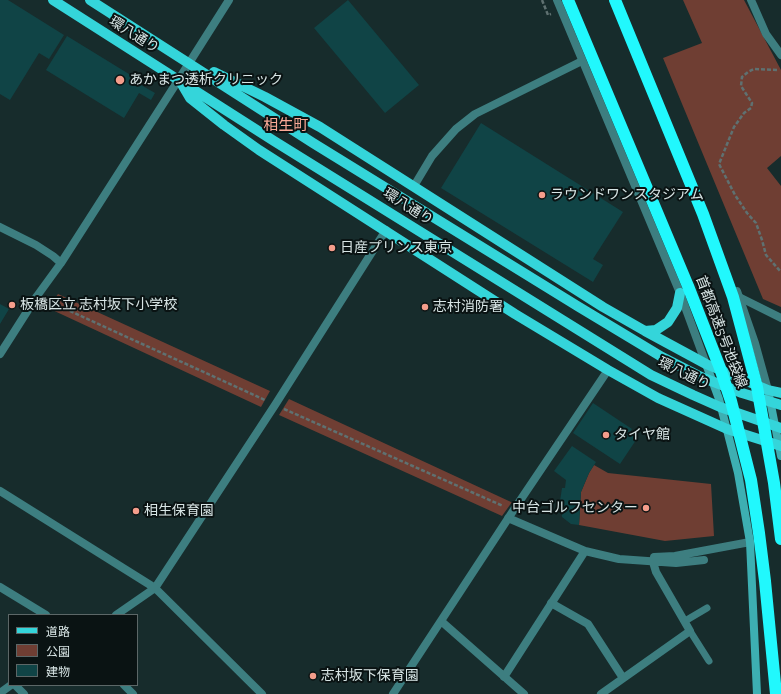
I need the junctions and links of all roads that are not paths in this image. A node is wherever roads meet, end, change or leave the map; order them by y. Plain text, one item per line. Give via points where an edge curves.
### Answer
1 (53, 0) edge
2 (90, 0) edge
3 (229, 0) edge
4 (557, 0) edge
5 (568, 0) edge
6 (613, 0) edge
7 (751, 0) edge
8 (781, 55) edge
9 (582, 61) junction
10 (193, 66) junction
11 (180, 79) junction
12 (414, 186) junction
13 (0, 227) edge
14 (386, 230) junction
15 (61, 263) junction
16 (680, 293) junction
17 (739, 297) junction
18 (781, 318) edge
19 (645, 331) junction
20 (0, 354) edge
21 (706, 364) junction
22 (608, 370) junction
23 (768, 390) junction
24 (781, 393) edge
25 (781, 405) edge
26 (781, 428) edge
27 (727, 429) junction
28 (780, 445) edge
29 (781, 456) edge
30 (0, 491) edge
31 (511, 514) junction
32 (781, 539) edge
33 (750, 542) junction
34 (585, 551) junction
35 (704, 560) dead end
36 (653, 562) junction
37 (0, 587) edge
38 (155, 588) junction
39 (551, 603) junction
40 (707, 608) dead end
41 (44, 614) edge
42 (117, 614) edge
43 (441, 621) junction
44 (685, 621) junction
45 (690, 631) junction
46 (709, 661) dead end
47 (504, 677) junction
48 (623, 678) junction
49 (9, 686) edge
50 (16, 686) edge
51 (125, 686) edge
52 (0, 692) edge
53 (24, 694) edge
54 (133, 694) edge
55 (262, 694) edge
56 (393, 694) edge
57 (524, 694) edge
58 (601, 694) edge
59 (758, 694) edge
60 (776, 694) edge

1 - 11 main road, 環八通り
2 - 10 main road, 環八通り
3 - 10 street
4 - 9 street
5 - 60 highway, 首都高速5号池袋線 via 688,286 731,401 751,480 765,580
6 - 17 street
6 - 32 highway, 首都高速5号池袋線 via 703,214 733,297 757,387
7 - 8 street via 766,34
9 - 12 street via 475,114 456,129 432,156
9 - 16 street
10 - 11 street
10 - 12 main road via 210,71 266,97 320,127
10 - 25 main road, 環八通り via 313,143 662,357 728,388
11 - 14 main road via 190,98 224,125
11 - 15 street
11 - 26 main road, 環八通り via 274,141 651,375 693,396
12 - 19 main road via 603,307
13 - 15 street via 36,245
14 - 22 main road via 515,314
14 - 38 street
15 - 20 street
16 - 19 main road via 677,308 668,322 656,330
16 - 21 street
17 - 18 street
17 - 23 street via 757,348
19 - 21 main road
21 - 23 main road
21 - 27 main road
22 - 27 main road via 658,398
22 - 31 street
23 - 24 main road
23 - 28 main road
27 - 28 main road
27 - 33 main road via 738,472
28 - 29 main road
30 - 38 street
31 - 34 street
31 - 43 street
33 - 36 street via 675,556 654,557
33 - 59 main road
34 - 36 street via 619,559
34 - 39 street
35 - 36 street
36 - 44 street via 656,572
37 - 41 street
38 - 42 street
38 - 55 street
39 - 47 street
39 - 48 street via 588,624
40 - 44 lane
43 - 47 street
43 - 56 street
44 - 45 street
45 - 46 lane
45 - 48 street
47 - 57 street
48 - 58 street
49 - 52 street
50 - 53 street
51 - 54 street

